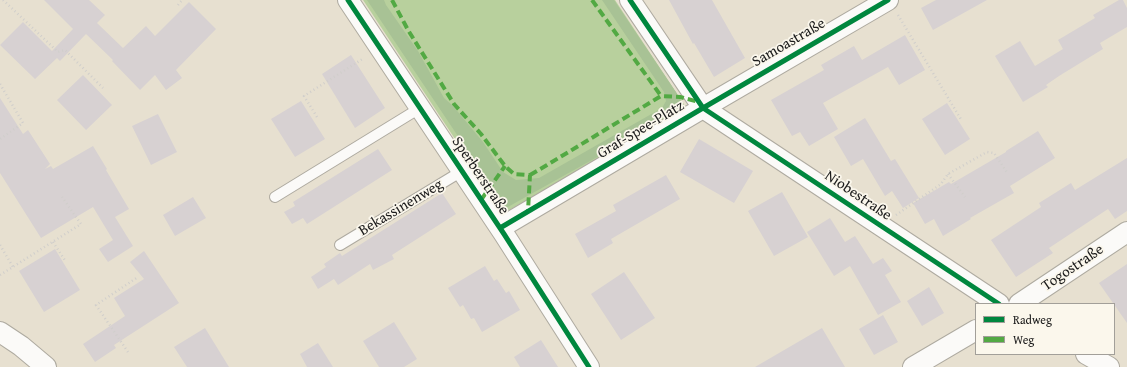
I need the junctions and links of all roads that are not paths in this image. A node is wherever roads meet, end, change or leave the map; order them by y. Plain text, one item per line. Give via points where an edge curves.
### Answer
1 (348, 0) edge
2 (630, 0) edge
3 (892, 7) edge
4 (420, 108) junction
5 (703, 108) junction
6 (462, 171) junction
7 (275, 197) dead end
8 (500, 228) junction
9 (1127, 232) edge
10 (340, 245) dead end
11 (998, 303) edge
12 (1020, 303) edge
13 (975, 331) edge
14 (0, 332) edge
15 (1088, 355) edge
16 (46, 367) edge
17 (589, 367) edge
18 (913, 367) edge
19 (1109, 367) edge

1 - 4 street, Sperberstraße
2 - 5 street, Graf-Spee-Platz
3 - 5 street, Samoastraße
4 - 6 street, Sperberstraße
4 - 7 lane
5 - 8 street, Graf-Spee-Platz
5 - 11 street, Niobestraße
6 - 8 street, Sperberstraße
6 - 10 lane, Bekassinenweg
8 - 17 street, Sperberstraße
9 - 12 street, Togostraße
13 - 18 street
14 - 16 street
15 - 19 street

